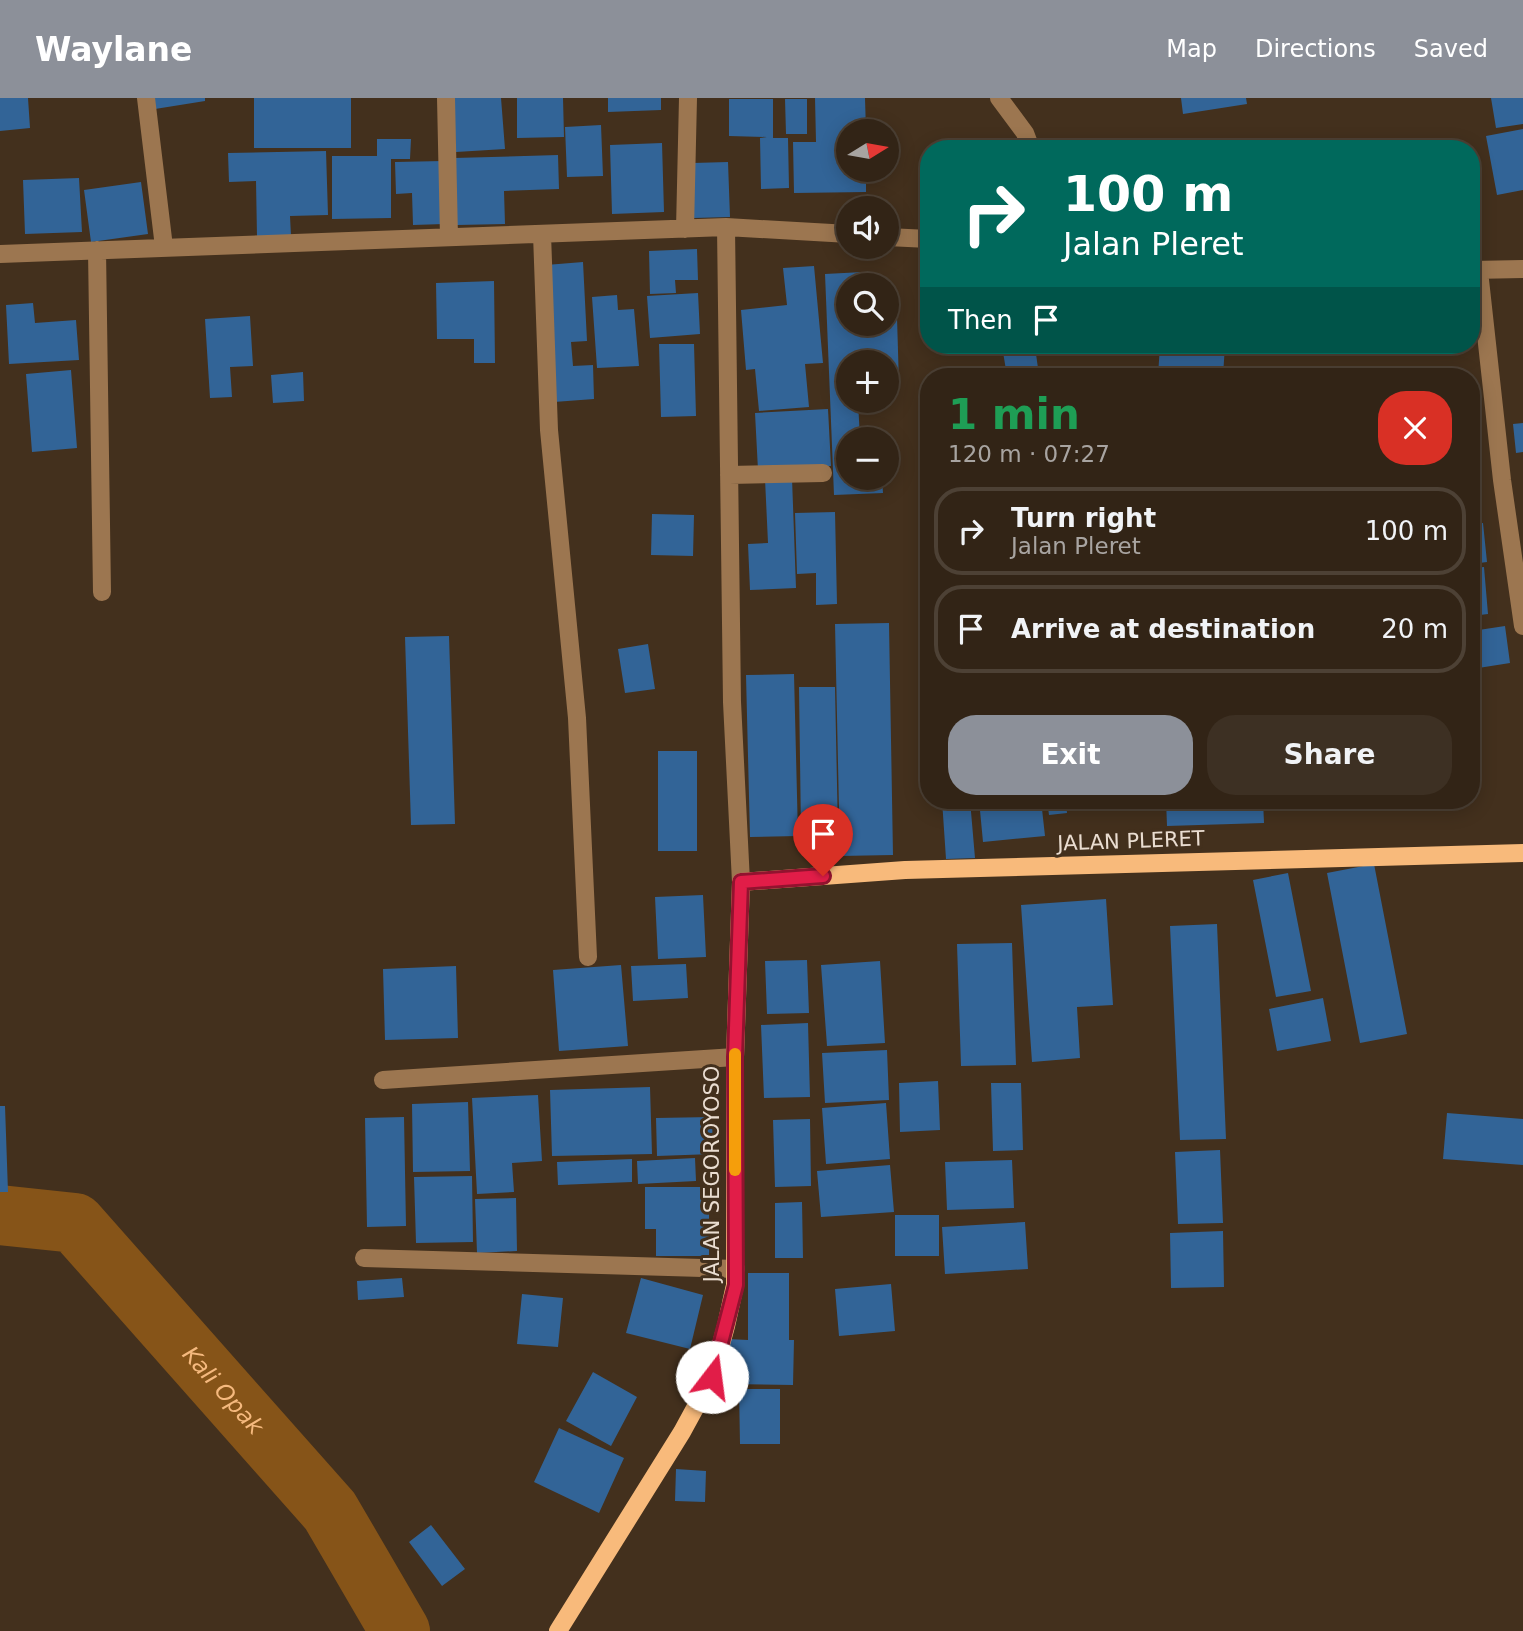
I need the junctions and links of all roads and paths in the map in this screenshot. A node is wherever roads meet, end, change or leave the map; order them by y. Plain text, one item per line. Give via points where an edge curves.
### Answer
1 (146, 98) edge
2 (446, 98) edge
3 (688, 98) edge
4 (999, 98) edge
5 (1028, 140) edge
6 (726, 227) junction
7 (685, 229) junction
8 (836, 233) edge
9 (542, 234) junction
10 (449, 237) junction
11 (899, 238) edge
12 (920, 239) edge
13 (164, 247) junction
14 (97, 250) junction
15 (0, 254) edge
16 (1523, 269) edge
17 (1480, 271) edge
18 (1480, 310) edge
19 (823, 473) dead end
20 (729, 475) junction
21 (103, 592) dead end
22 (1523, 626) edge
23 (1523, 853) edge
24 (741, 882) junction
25 (588, 957) dead end
26 (735, 1057) junction
27 (383, 1080) dead end
28 (364, 1258) dead end
29 (736, 1269) junction
30 (558, 1631) edge

1 - 13 street
2 - 10 street
3 - 7 street
4 - 5 street
6 - 7 street
6 - 8 street
6 - 20 street
7 - 9 street
9 - 10 street
9 - 25 street via 549,430 577,718
10 - 13 street
11 - 12 street
13 - 14 street
14 - 15 street
14 - 21 street
16 - 17 street
18 - 22 street
19 - 20 street
20 - 24 street via 732,702
23 - 24 main road, JALAN PLERET via 905,870
24 - 26 main road, JALAN SEGOROYOSO
26 - 27 street
26 - 29 main road, JALAN SEGOROYOSO
28 - 29 street
29 - 30 main road, JALAN SEGOROYOSO via 712,1377

